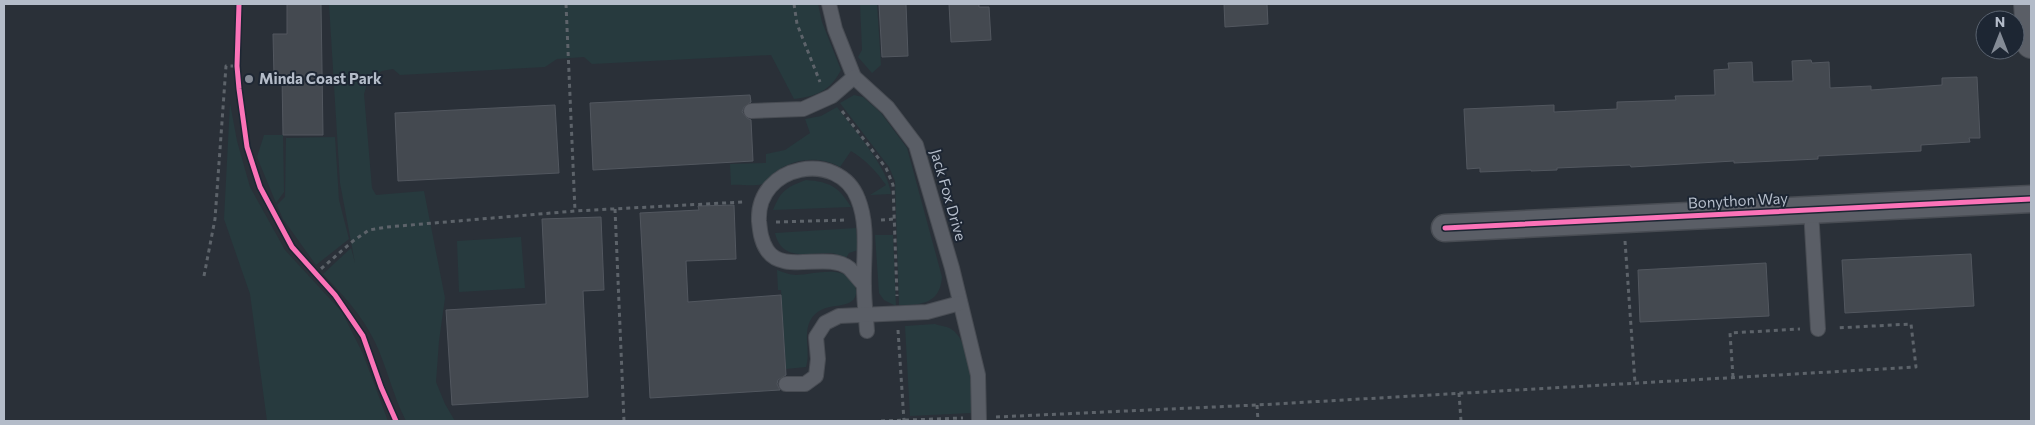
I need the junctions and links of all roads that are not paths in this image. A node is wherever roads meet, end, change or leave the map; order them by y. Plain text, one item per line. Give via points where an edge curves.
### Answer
1 (829, 4) edge
2 (2028, 4) edge
3 (2031, 44) edge
4 (854, 77) junction
5 (751, 111) dead end
6 (2031, 199) edge
7 (1811, 210) junction
8 (1445, 228) dead end
9 (864, 285) junction
10 (960, 303) junction
11 (866, 315) junction
12 (1818, 328) dead end
13 (867, 331) dead end
14 (786, 384) dead end
15 (980, 420) edge

1 - 4 lane, Jack Fox Drive
2 - 3 street
4 - 5 lane via 832,96 802,108
4 - 10 lane, Jack Fox Drive via 888,108 916,145
6 - 7 street, Bonython Way
7 - 8 street, Bonython Way
7 - 12 lane
9 - 9 lane via 848,268 835,262 795,263 780,260 767,252 760,234 759,213 765,192 778,179 799,169 819,168 846,179 858,198 863,220
9 - 11 lane
10 - 11 lane via 927,312
10 - 15 lane, Jack Fox Drive via 978,375
11 - 13 lane
11 - 14 lane via 839,316 825,323 816,337 816,376 805,384

